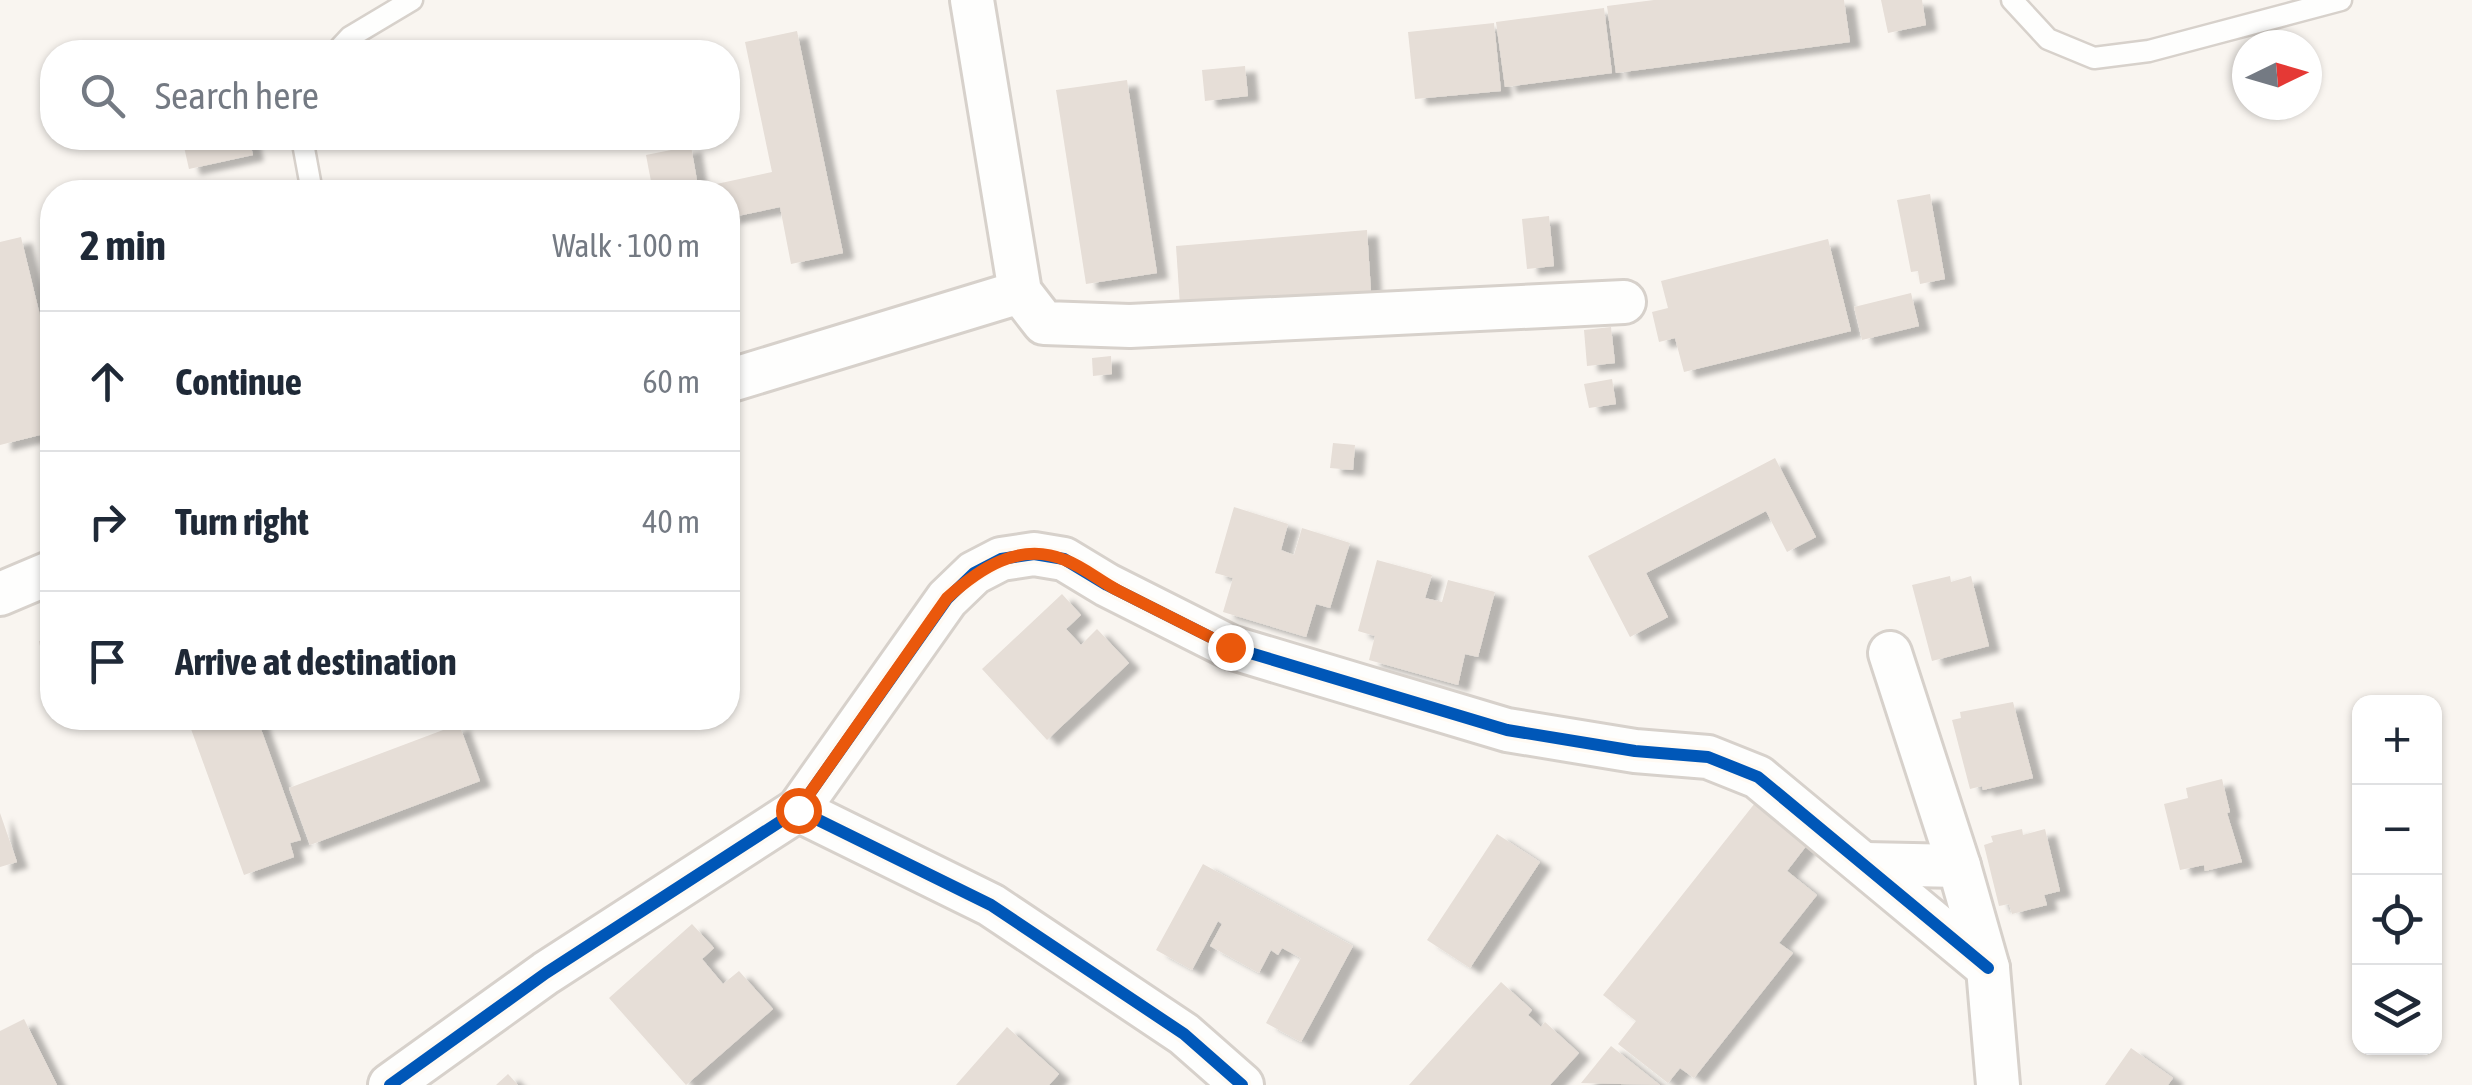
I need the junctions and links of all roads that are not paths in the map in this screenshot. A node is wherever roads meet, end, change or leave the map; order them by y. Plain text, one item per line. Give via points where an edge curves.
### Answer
1 (412, 0) edge
2 (972, 0) edge
3 (2012, 0) edge
4 (2341, 0) edge
5 (347, 40) edge
6 (304, 150) edge
7 (310, 180) edge
8 (1020, 292) junction
9 (1624, 302) dead end
10 (740, 377) edge
11 (40, 577) edge
12 (0, 594) edge
13 (1890, 653) dead end
14 (798, 810) junction
15 (1866, 864) junction
16 (1959, 866) junction
17 (1988, 968) junction
18 (390, 1085) edge
19 (1242, 1085) edge
20 (1998, 1085) edge

1 - 5 lane
2 - 8 street
3 - 4 lane via 2048,40 2094,58 2149,51
6 - 7 lane
8 - 9 street via 1044,324 1130,326
8 - 10 street
11 - 12 street
13 - 16 street
14 - 15 street via 947,598 1000,559 1034,554 1064,559 1230,647 1507,730 1708,757 1758,778
14 - 18 street via 546,973
14 - 19 street via 991,905 1184,1034
15 - 16 street
15 - 17 street
16 - 17 street
17 - 20 street

